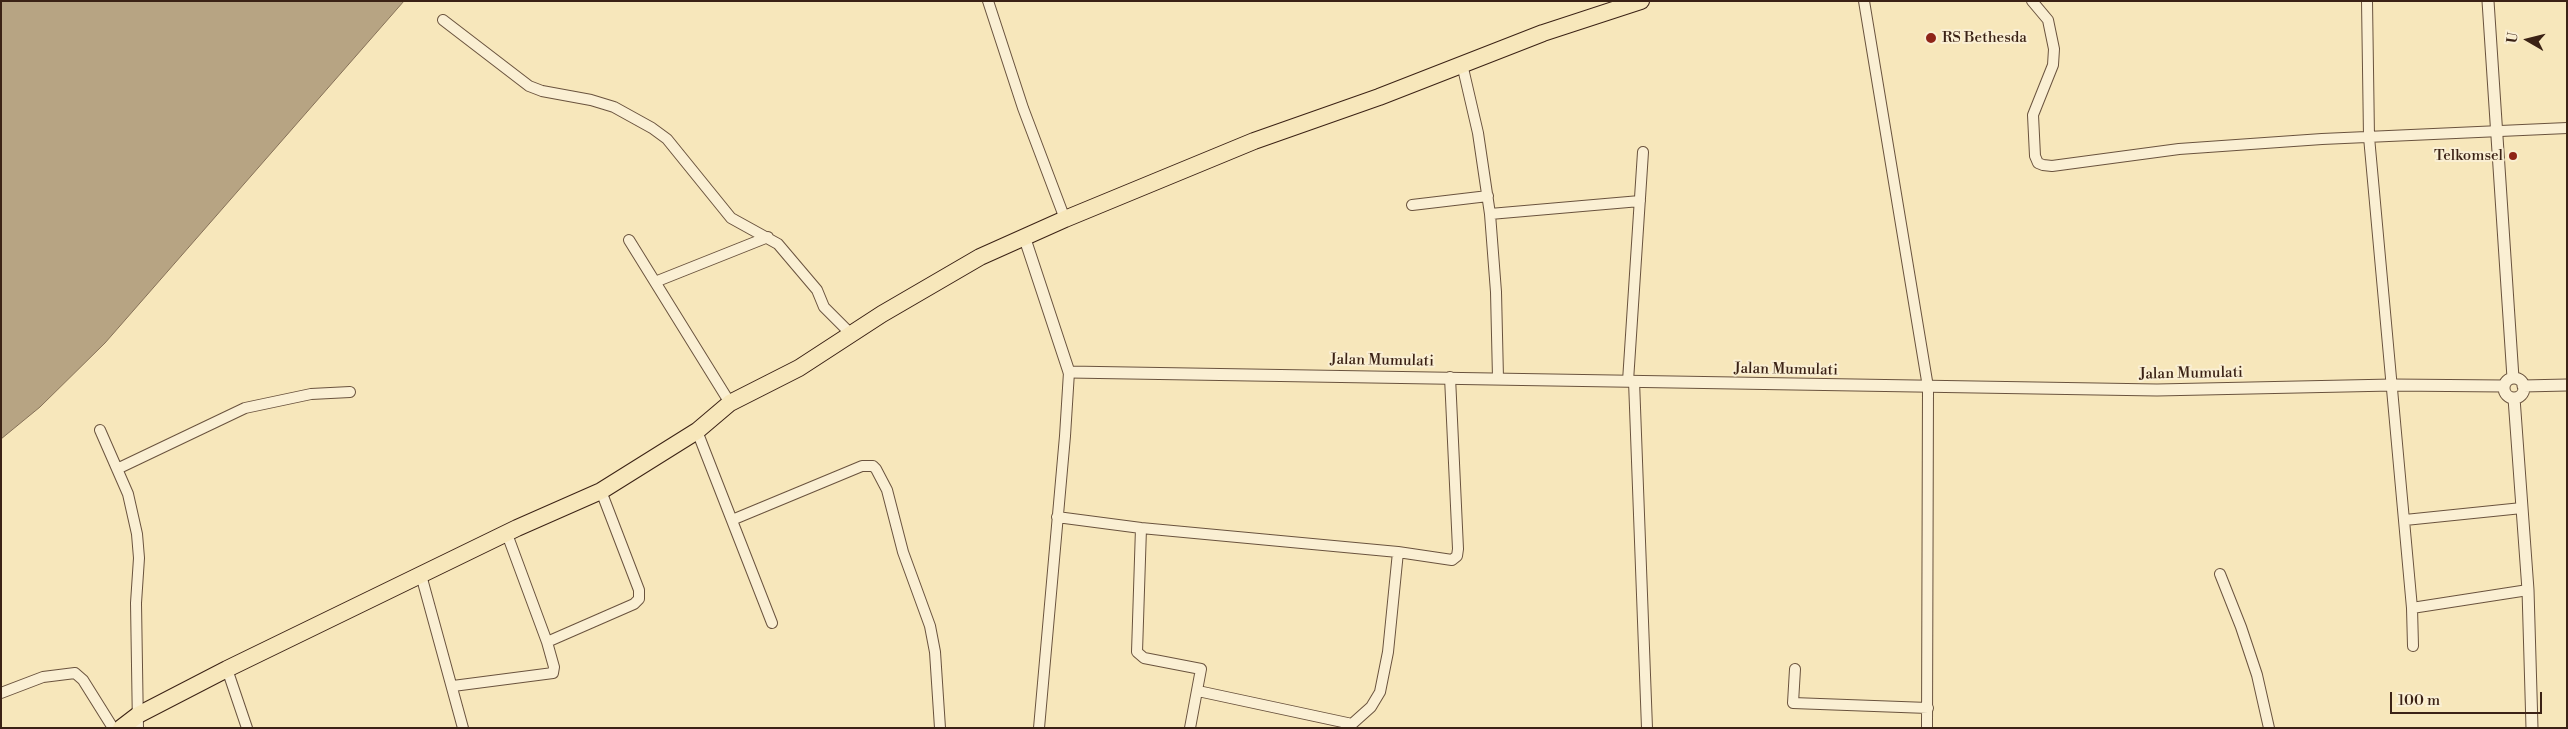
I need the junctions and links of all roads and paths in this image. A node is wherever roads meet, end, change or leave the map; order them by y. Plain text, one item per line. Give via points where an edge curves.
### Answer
1 (988, 1) edge
2 (1641, 1) edge
3 (1864, 1) edge
4 (2032, 1) edge
5 (2367, 1) edge
6 (2488, 1) edge
7 (443, 20) dead end
8 (1462, 64) junction
9 (2567, 128) edge
10 (2497, 131) junction
11 (2369, 137) junction
12 (1643, 152) dead end
13 (1488, 196) junction
14 (1640, 201) junction
15 (1412, 205) dead end
16 (1490, 214) junction
17 (1065, 219) junction
18 (768, 237) junction
19 (1025, 239) junction
20 (629, 240) dead end
21 (655, 282) junction
22 (851, 334) junction
23 (1069, 372) junction
24 (1450, 378) junction
25 (1498, 378) junction
26 (2513, 378) junction
27 (1631, 381) junction
28 (2392, 385) junction
29 (2567, 385) edge
30 (2504, 386) junction
31 (2523, 386) junction
32 (1928, 387) junction
33 (350, 392) dead end
34 (2514, 398) junction
35 (730, 403) junction
36 (100, 430) dead end
37 (697, 431) junction
38 (117, 469) junction
39 (601, 491) junction
40 (2522, 508) junction
41 (1056, 516) junction
42 (732, 520) junction
43 (2405, 520) junction
44 (1141, 528) junction
45 (507, 534) junction
46 (1398, 552) junction
47 (2220, 574) dead end
48 (421, 576) junction
49 (2528, 590) junction
50 (2412, 608) junction
51 (772, 623) dead end
52 (547, 642) junction
53 (2413, 646) dead end
54 (227, 669) junction
55 (1795, 669) dead end
56 (453, 686) junction
57 (1198, 691) junction
58 (1, 693) edge
59 (1928, 708) junction
60 (138, 722) edge
61 (1352, 726) edge
62 (113, 728) edge
63 (121, 728) edge
64 (247, 728) edge
65 (463, 728) edge
66 (940, 728) edge
67 (1039, 728) edge
68 (1190, 728) edge
69 (1647, 728) edge
70 (1927, 728) edge
71 (2269, 728) edge
72 (2532, 728) edge

1 - 17 street via 1023,108
2 - 8 highway
3 - 32 street
4 - 11 street via 2048,20 2054,49 2053,65 2033,115 2038,163 2052,166 2179,149
5 - 11 street
6 - 10 street
7 - 18 street via 529,86 603,103 652,128 673,145 731,218
8 - 13 street
8 - 17 highway via 1254,141
9 - 10 street
10 - 11 street
10 - 26 street
11 - 28 street
12 - 14 street
13 - 15 street
13 - 16 street
14 - 16 street
14 - 27 street
16 - 25 street
17 - 19 highway
18 - 21 street
18 - 22 street via 784,250 817,290 824,307
19 - 22 highway via 980,257
19 - 23 street
20 - 21 street
21 - 35 street
22 - 35 highway via 800,368
23 - 24 street, Jalan Mumulati
23 - 41 street
24 - 25 street, Jalan Mumulati
24 - 46 street via 1457,556 1448,560
25 - 27 street, Jalan Mumulati
26 - 30 street
26 - 31 street via 2520,380
27 - 32 street, Jalan Mumulati
27 - 69 street
28 - 30 street, Jalan Mumulati
28 - 32 street, Jalan Mumulati via 2157,390
28 - 43 street
29 - 31 street
30 - 34 street via 2505,394
31 - 34 street via 2522,394
32 - 59 street
33 - 38 street via 311,394 245,408
34 - 40 street
35 - 37 highway
36 - 38 street
37 - 39 highway
37 - 42 street
38 - 60 street via 128,494 137,534
39 - 45 highway
39 - 52 street via 639,590 639,599
40 - 43 street
40 - 49 street
41 - 44 street
41 - 67 street
42 - 51 street
42 - 66 street via 862,466 876,469 887,490 900,543 930,626
43 - 50 street
44 - 46 street
44 - 57 street via 1137,652 1144,658 1197,666 1201,673
45 - 48 highway
45 - 52 street
46 - 61 street via 1388,652 1380,692 1371,707
47 - 71 street via 2242,627
48 - 54 highway
48 - 56 street
49 - 50 street
49 - 72 street
50 - 53 street
52 - 56 street via 554,667 550,674
54 - 60 highway
54 - 64 street
55 - 59 street via 1793,703
56 - 65 street
57 - 61 street
57 - 68 street
58 - 62 street via 43,677 75,673
59 - 70 street
60 - 63 highway

